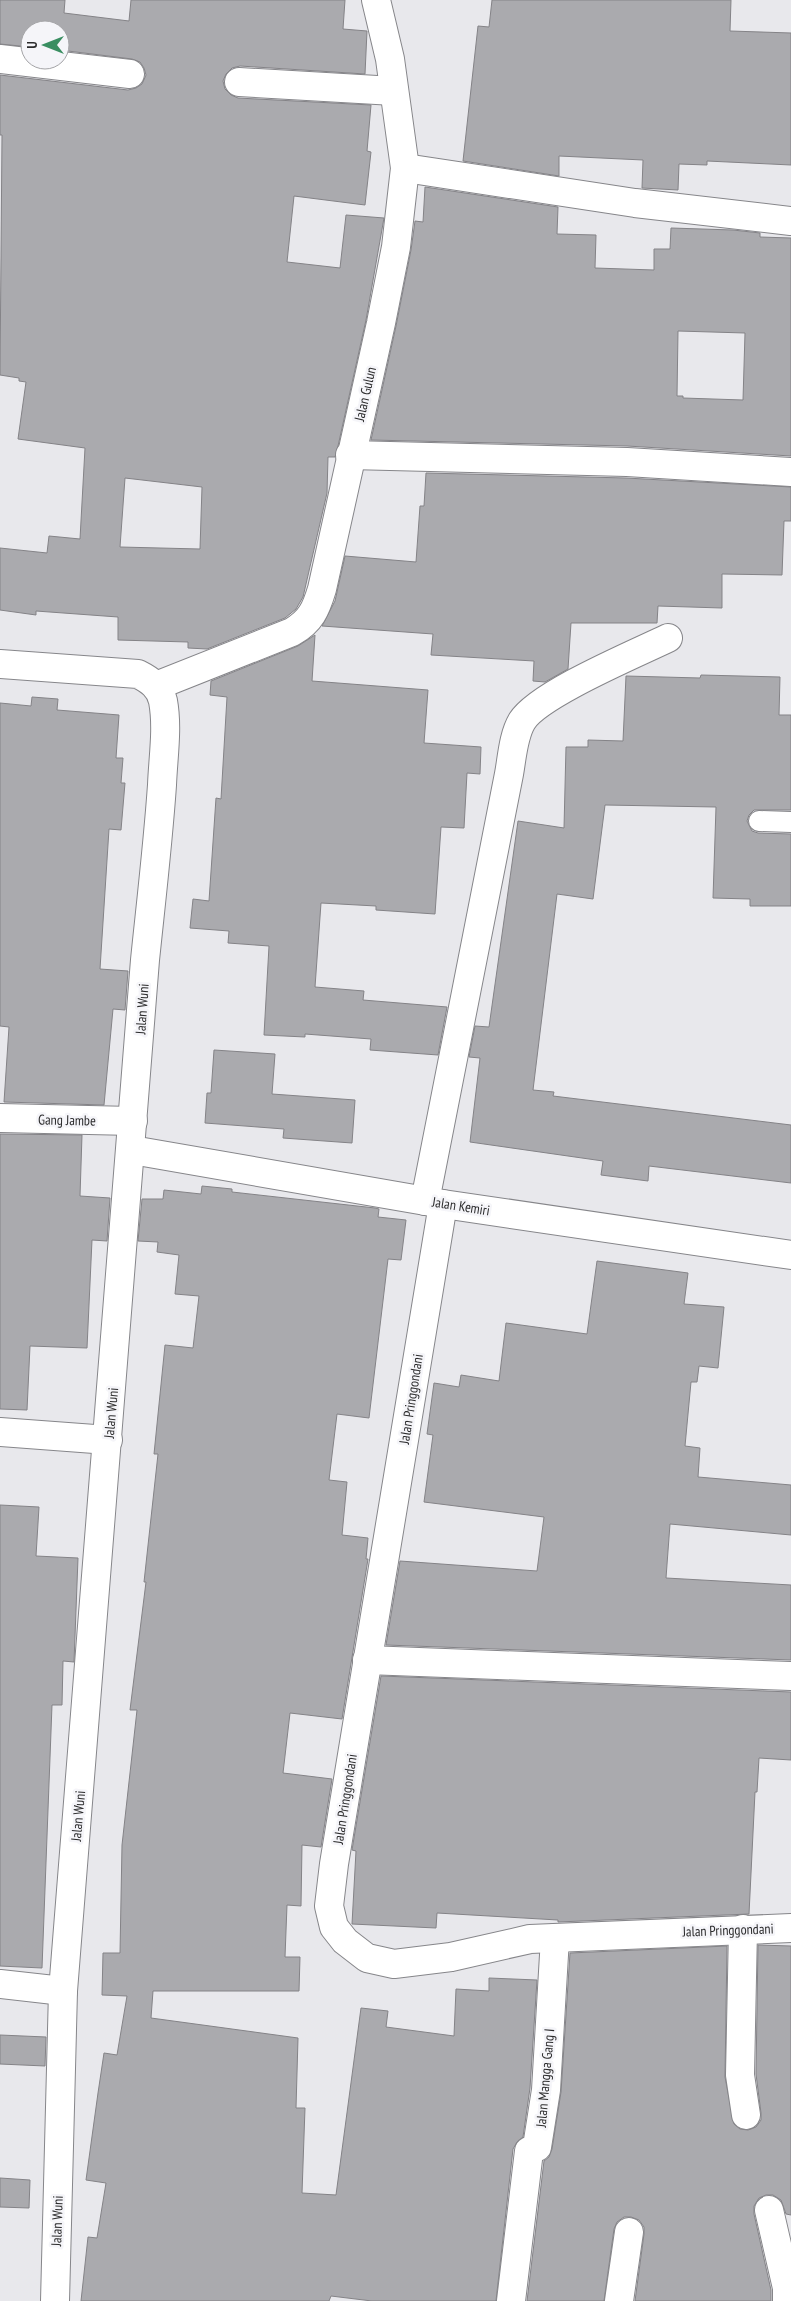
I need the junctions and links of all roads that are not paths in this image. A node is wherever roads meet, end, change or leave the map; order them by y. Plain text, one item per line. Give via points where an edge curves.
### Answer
1 (376, 0) edge
2 (0, 59) edge
3 (130, 74) dead end
4 (239, 82) dead end
5 (394, 91) junction
6 (405, 168) junction
7 (791, 221) edge
8 (350, 455) junction
9 (791, 472) edge
10 (668, 638) dead end
11 (0, 664) edge
12 (156, 686) junction
13 (759, 821) dead end
14 (791, 822) edge
15 (0, 1118) edge
16 (133, 1121) junction
17 (132, 1150) junction
18 (434, 1202) junction
19 (791, 1255) edge
20 (0, 1432) edge
21 (108, 1440) junction
22 (367, 1660) junction
23 (791, 1676) edge
24 (791, 1928) edge
25 (743, 1929) junction
26 (555, 1938) junction
27 (0, 1984) edge
28 (63, 1991) junction
29 (746, 2115) dead end
30 (769, 2210) dead end
31 (629, 2232) dead end
32 (55, 2301) edge
33 (510, 2301) edge
34 (619, 2301) edge
35 (787, 2301) edge

1 - 5 street, Jalan Gulun
2 - 3 street
4 - 5 street
5 - 6 street, Jalan Gulun
6 - 7 street via 635,203
6 - 8 street, Jalan Gulun via 396,247
8 - 9 street via 626,462
8 - 12 street, Jalan Gulun via 322,589 316,610 305,624
10 - 18 street, Jalan Pringgondani via 550,696 530,710 521,723 509,774
11 - 12 street via 138,674
12 - 16 street, Jalan Wuni via 162,699 164,748
13 - 14 lane
15 - 16 street, Gang Jambe
16 - 17 street, Jalan Wuni
17 - 18 street, Jalan Kemiri
17 - 21 street, Jalan Wuni
18 - 19 street, Jalan Kemiri
18 - 22 street, Jalan Pringgondani
20 - 21 street
21 - 28 street, Jalan Wuni
22 - 23 street
22 - 26 street, Jalan Pringgondani via 334,1864 329,1906 334,1926 345,1941 367,1958 394,1964 451,1957 530,1939
24 - 25 street, Jalan Pringgondani
25 - 26 street, Jalan Pringgondani
25 - 29 street via 740,2075
26 - 33 street, Jalan Mangga Gang I via 546,2090 537,2147 529,2151
27 - 28 street
28 - 32 street, Jalan Wuni
30 - 35 street via 787,2288
31 - 34 street

